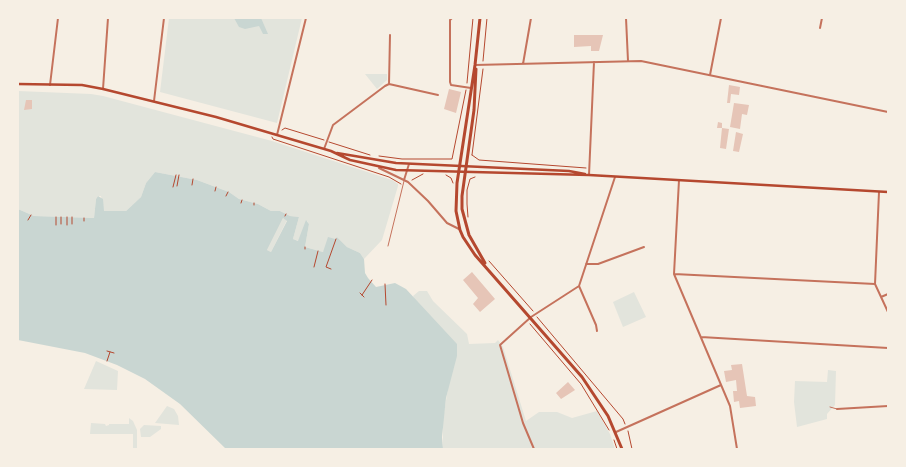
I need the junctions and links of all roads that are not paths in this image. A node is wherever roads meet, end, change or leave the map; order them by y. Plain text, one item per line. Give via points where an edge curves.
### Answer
1 (58, 18) edge
2 (108, 18) edge
3 (164, 18) edge
4 (306, 18) edge
5 (466, 18) edge
6 (480, 18) edge
7 (532, 18) edge
8 (626, 18) edge
9 (721, 18) edge
10 (822, 18) edge
11 (451, 19) edge
12 (820, 28) dead end
13 (390, 35) dead end
14 (628, 61) junction
15 (594, 62) junction
16 (523, 64) junction
17 (475, 65) junction
18 (710, 75) junction
19 (18, 84) edge
20 (50, 84) junction
21 (389, 84) junction
22 (103, 88) junction
23 (471, 88) junction
24 (438, 95) dead end
25 (154, 102) junction
26 (888, 112) edge
27 (277, 134) junction
28 (324, 149) junction
29 (335, 152) junction
30 (409, 164) junction
31 (459, 166) junction
32 (466, 166) junction
33 (379, 168) junction
34 (407, 171) junction
35 (458, 173) junction
36 (465, 173) junction
37 (589, 175) junction
38 (615, 177) junction
39 (404, 180) junction
40 (679, 180) junction
41 (879, 192) junction
42 (888, 192) edge
43 (460, 230) junction
44 (388, 246) dead end
45 (644, 247) dead end
46 (586, 264) junction
47 (488, 268) junction
48 (674, 274) junction
49 (875, 284) junction
50 (579, 286) junction
51 (888, 294) edge
52 (881, 297) junction
53 (888, 312) edge
54 (531, 317) junction
55 (596, 331) dead end
56 (701, 337) junction
57 (888, 348) edge
58 (721, 386) junction
59 (888, 406) edge
60 (830, 407) dead end
61 (837, 409) joint
62 (616, 432) junction
63 (534, 449) edge
64 (622, 449) edge
65 (737, 449) edge

1 - 20 street
2 - 22 street
3 - 25 street
4 - 27 street
5 - 11 street
6 - 17 main road
7 - 16 street
8 - 14 street
9 - 18 street
10 - 12 street
11 - 23 street via 450,84
13 - 21 street
14 - 15 street
14 - 18 street via 642,61
15 - 16 street
15 - 37 street
16 - 17 street
17 - 23 main road
17 - 32 main road via 474,110
18 - 26 street
19 - 20 main road
20 - 22 main road
21 - 24 street
21 - 28 street via 333,125
22 - 25 main road
23 - 31 main road
25 - 27 main road
27 - 28 main road
28 - 29 main road
29 - 30 main road via 378,161
29 - 33 main road via 350,160
30 - 31 main road
30 - 34 street
31 - 32 main road
31 - 35 main road
32 - 36 main road
32 - 37 main road via 569,171
33 - 34 main road
33 - 39 street
34 - 35 main road
34 - 39 street
35 - 36 main road
35 - 43 main road via 456,195
36 - 37 main road
36 - 47 main road via 462,209 472,242
37 - 38 main road
38 - 40 main road
38 - 46 street
39 - 43 street via 428,201 447,223
39 - 44 lane
40 - 41 main road
40 - 48 street
41 - 42 main road
41 - 49 street
43 - 47 main road via 467,245
45 - 46 street via 598,264
46 - 50 street
47 - 54 main road
48 - 49 street
48 - 56 street
49 - 52 street
50 - 54 street
50 - 55 street via 596,325
51 - 52 street
52 - 53 street
54 - 62 main road via 582,378
54 - 63 street via 500,345 523,423
56 - 57 street
56 - 58 street
58 - 62 street
58 - 65 street via 730,406
59 - 61 street
60 - 61 lane
62 - 64 main road

